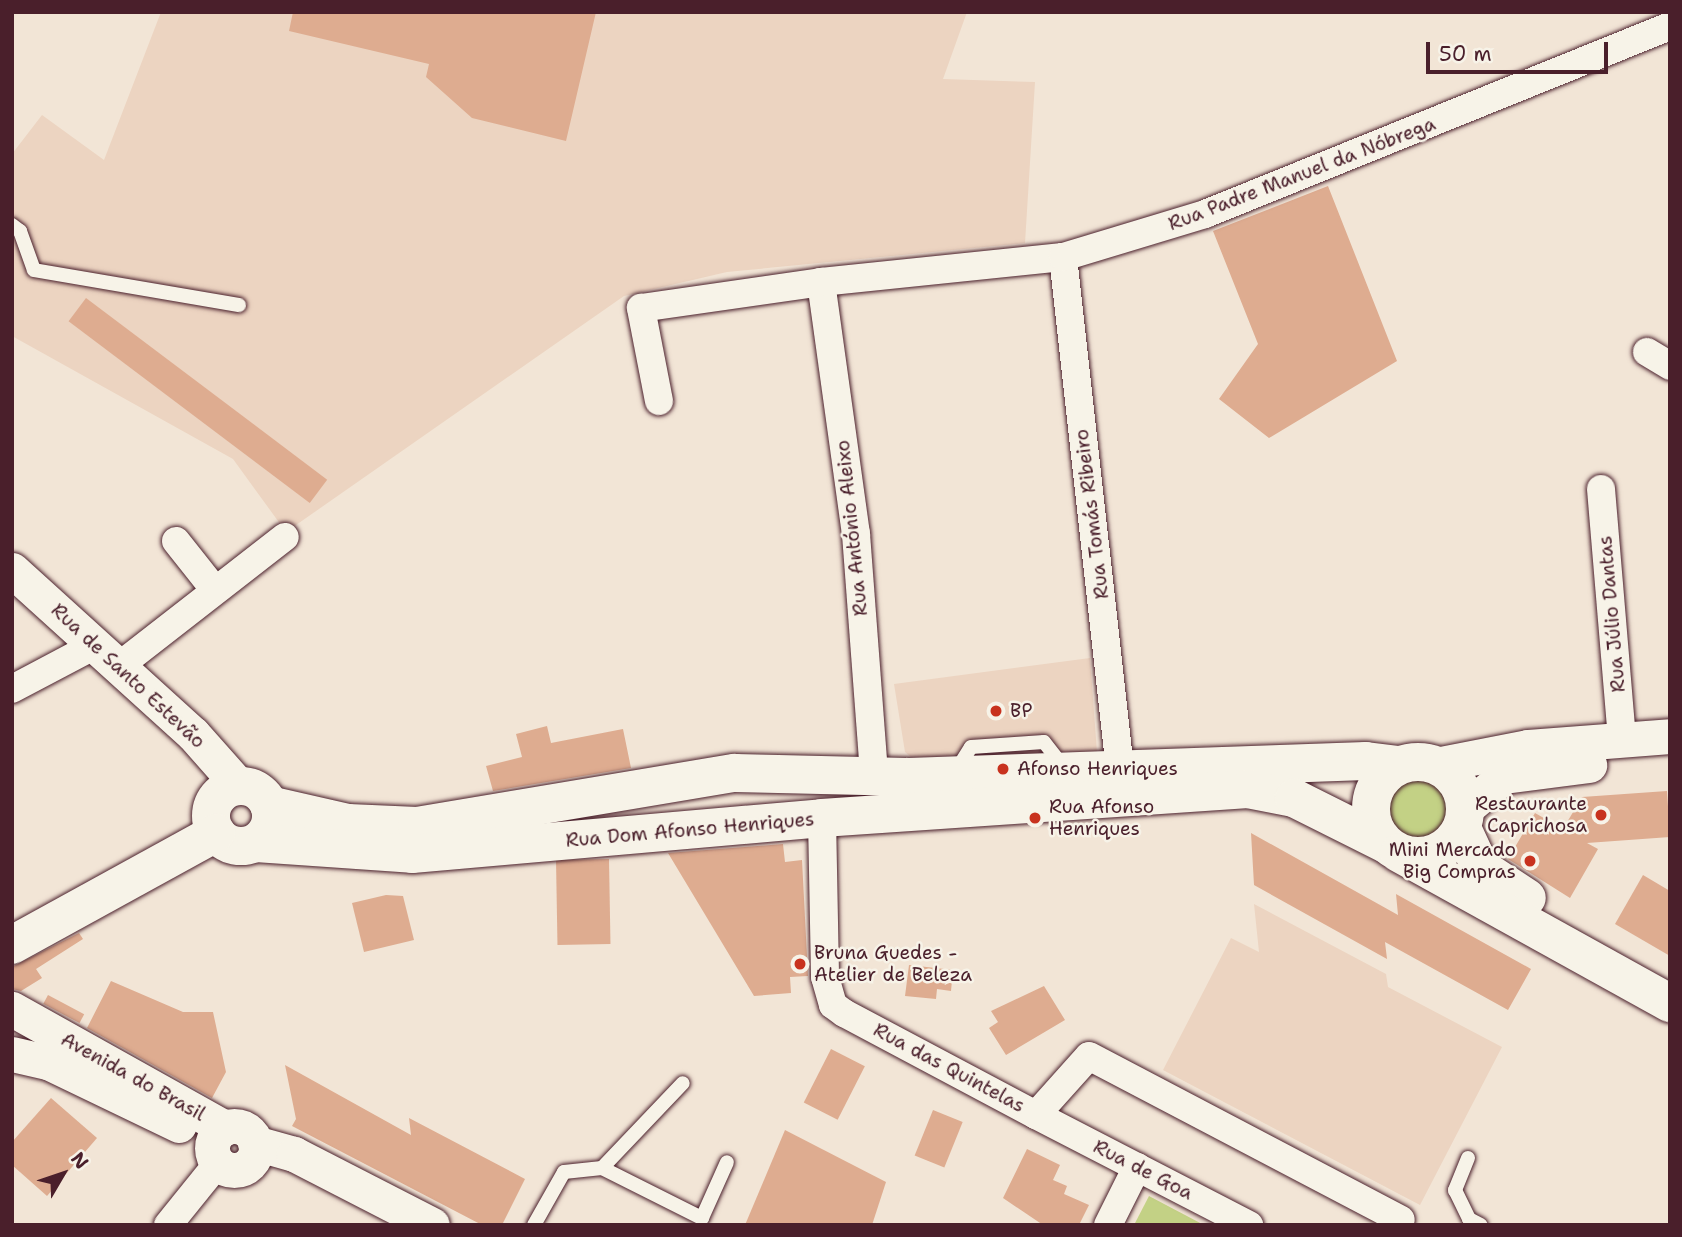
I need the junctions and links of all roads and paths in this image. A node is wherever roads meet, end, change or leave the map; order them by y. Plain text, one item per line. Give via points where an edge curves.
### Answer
1 (1670, 26) edge
2 (12, 225) edge
3 (1063, 257) junction
4 (821, 282) junction
5 (239, 305) dead end
6 (659, 401) dead end
7 (1601, 489) dead end
8 (285, 537) dead end
9 (176, 541) dead end
10 (12, 570) edge
11 (214, 589) junction
12 (107, 655) junction
13 (12, 689) edge
14 (1670, 736) edge
15 (1622, 739) junction
16 (1670, 756) edge
17 (1418, 765) junction
18 (806, 775) junction
19 (1122, 784) junction
20 (896, 788) junction
21 (234, 808) junction
22 (1463, 818) junction
23 (815, 819) junction
24 (1392, 848) junction
25 (12, 926) edge
26 (12, 945) edge
27 (1670, 976) edge
28 (1670, 1003) edge
29 (27, 1017) edge
30 (17, 1063) edge
31 (683, 1083) dead end
32 (1037, 1115) junction
33 (232, 1148) junction
34 (1468, 1158) dead end
35 (727, 1162) dead end
36 (1137, 1167) junction
37 (602, 1168) junction
38 (1401, 1220) dead end
39 (168, 1225) edge
40 (389, 1225) edge
41 (432, 1225) edge
42 (534, 1225) edge
43 (1108, 1225) edge
44 (1249, 1225) edge
45 (1481, 1225) edge

1 - 3 street, Rua Padre Manuel da Nóbrega via 1205,214
2 - 5 lane via 20,231 34,270
3 - 4 street, Rua Padre Manuel da Nóbrega
3 - 19 street, Rua Tomás Ribeiro
4 - 6 street, Rua Padre Manuel da Nóbrega via 641,308
4 - 20 street, Rua António Aleixo
7 - 15 street, Rua Júlio Dantas
8 - 11 street
9 - 11 street
10 - 12 street, Rua de Santo Estevão
11 - 12 street
12 - 13 street
12 - 21 street, Rua de Santo Estevão
14 - 15 street, Rua Dom Afonso Henriques
15 - 17 street, Rua Dom Afonso Henriques via 1528,747
16 - 22 street, Rua Dom Afonso Henriques via 1504,776
17 - 19 main road, Rua Dom Afonso Henriques via 1366,761
17 - 22 main road via 1457,783
17 - 24 main road via 1386,773 1371,800 1370,816
18 - 20 main road, Rua Dom Afonso Henriques
18 - 21 main road, Rua Dom Afonso Henriques via 710,776 417,826 348,823
18 - 23 main road via 797,796
19 - 20 main road, Rua Dom Afonso Henriques
19 - 20 main road, Rua Dom Afonso Henriques via 1067,772 953,776
19 - 24 main road, Rua Dom Afonso Henriques via 1280,792
20 - 23 main road, Rua Dom Afonso Henriques
21 - 23 main road, Rua Dom Afonso Henriques via 230,844 412,854
21 - 25 main road
21 - 26 main road
22 - 24 main road, Rua Dom Afonso Henriques via 1448,845 1429,856
22 - 27 main road via 1467,848 1494,879
23 - 32 street, Rua das Quintelas via 825,977 832,1005
24 - 28 main road
29 - 30 street, Avenida do Brasil via 40,1046
29 - 33 street, Avenida do Brasil
30 - 33 street, Avenida do Brasil via 50,1063
31 - 37 lane
32 - 36 street, Rua de Goa
32 - 38 street, Rua das Quintelas via 1089,1056
33 - 39 street
33 - 40 street, Avenida do Brasil
33 - 41 street, Avenida do Brasil via 294,1154
34 - 45 lane via 1455,1190 1469,1219
35 - 37 lane via 702,1218
36 - 43 street
36 - 44 street, Rua de Goa
37 - 42 lane via 564,1172

